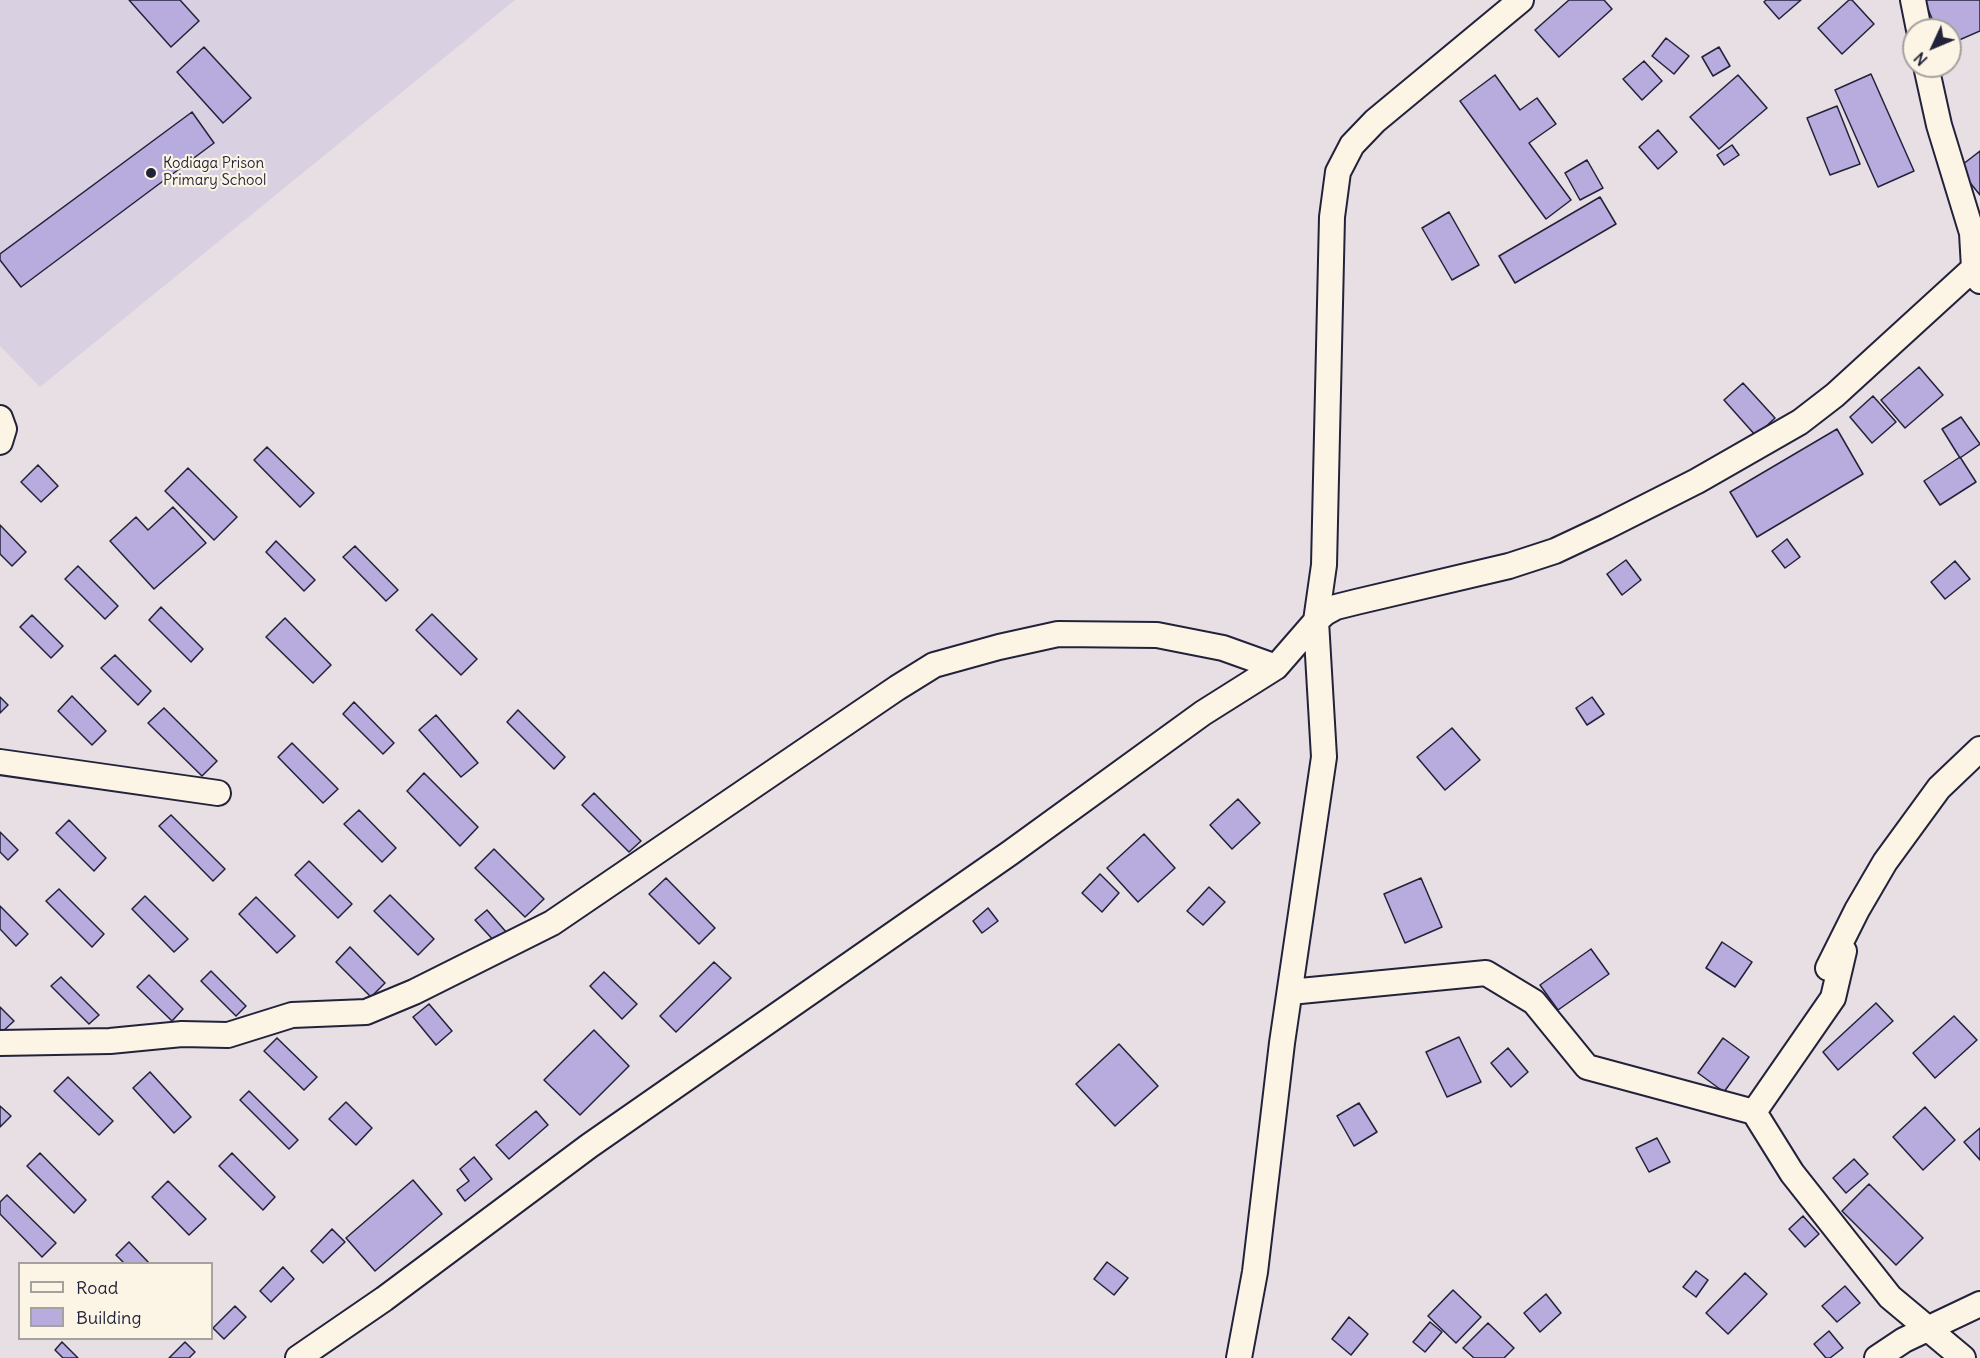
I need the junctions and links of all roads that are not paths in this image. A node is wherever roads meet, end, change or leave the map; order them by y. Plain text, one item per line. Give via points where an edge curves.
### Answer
1 (1521, 0) edge
2 (1913, 0) edge
3 (1917, 18) edge
4 (1929, 78) edge
5 (1978, 272) edge
6 (0, 418) edge
7 (0, 442) edge
8 (1316, 621) junction
9 (1276, 667) junction
10 (1980, 749) edge
11 (0, 762) edge
12 (218, 793) dead end
13 (1849, 926) junction
14 (1828, 968) dead end
15 (1290, 992) junction
16 (0, 1043) edge
17 (1754, 1112) junction
18 (1980, 1304) edge
19 (1929, 1330) junction
20 (298, 1358) edge
21 (1239, 1358) edge
22 (1878, 1358) edge
23 (1963, 1358) edge

1 - 8 street via 1375,121 1352,145 1338,172 1332,217 1324,565
2 - 3 street
4 - 5 street via 1972,232
5 - 8 street via 1800,422 1697,481 1555,551 1509,566 1336,607
6 - 7 street via 4,429
8 - 9 street
8 - 15 street via 1324,757
9 - 16 street via 1223,648 1157,635 1069,634 934,665 552,923 366,1012 292,1015 228,1035
9 - 20 street via 1203,713 590,1146
10 - 13 street via 1939,788 1885,862
11 - 12 street
13 - 14 street
13 - 17 street via 1833,998
15 - 17 street via 1486,973 1534,1002 1587,1067
15 - 21 street via 1255,1272
17 - 19 street via 1792,1173 1890,1297
18 - 19 street
19 - 22 street via 1904,1340
19 - 23 street

